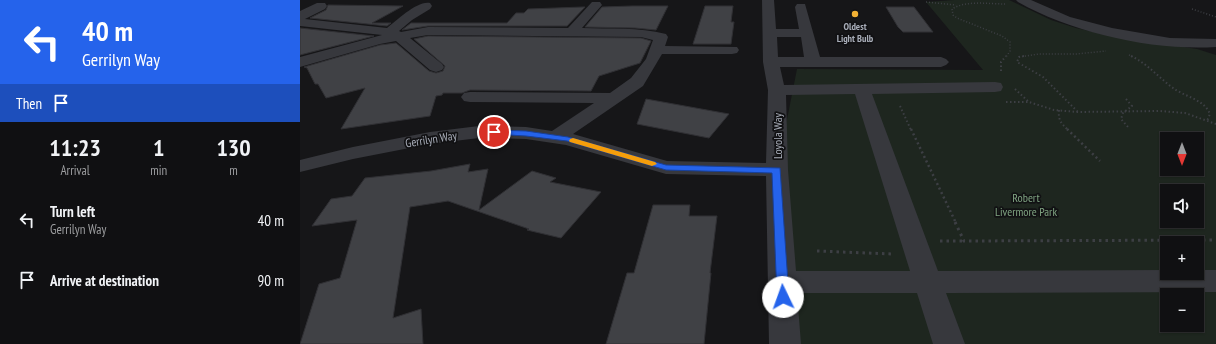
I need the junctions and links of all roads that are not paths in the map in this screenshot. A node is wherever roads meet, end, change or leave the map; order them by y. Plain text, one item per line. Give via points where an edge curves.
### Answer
1 (768, 0) edge
2 (1022, 0) edge
3 (596, 5) dead end
4 (321, 6) dead end
5 (426, 6) dead end
6 (802, 7) dead end
7 (300, 16) edge
8 (300, 22) edge
9 (572, 32) junction
10 (770, 33) junction
11 (807, 33) junction
12 (395, 34) junction
13 (1216, 43) edge
14 (656, 50) junction
15 (732, 50) dead end
16 (300, 62) edge
17 (771, 62) junction
18 (813, 62) junction
19 (941, 62) dead end
20 (436, 67) dead end
21 (1003, 87) road end
22 (862, 89) junction
23 (777, 90) junction
24 (470, 97) dead end
25 (614, 98) junction
26 (556, 137) junction
27 (300, 166) edge
28 (777, 170) junction
29 (926, 281) junction
30 (782, 282) junction
31 (1216, 282) edge
32 (785, 344) edge
33 (949, 344) edge

1 - 10 street, Loyola Way
2 - 13 street via 1053,16 1106,32 1171,42
3 - 9 street
4 - 7 street
5 - 12 street via 408,18
6 - 11 street
8 - 12 street
9 - 12 street via 428,31
9 - 14 street via 642,33 661,37
10 - 11 street
10 - 17 street, Loyola Way
11 - 18 street
12 - 16 street
12 - 20 street
14 - 15 street
14 - 25 street via 653,59 637,82
17 - 18 street
17 - 23 street, Loyola Way
18 - 19 street
21 - 22 street
22 - 23 street
22 - 29 street
23 - 28 street, Loyola Way
24 - 25 street
25 - 26 street
26 - 27 street, Gerrilyn Way via 526,133 479,132 430,138
26 - 28 street, Gerrilyn Way via 666,167
28 - 30 street, Loyola Way
29 - 30 street
29 - 31 street
29 - 33 street
30 - 32 street, Loyola Way

